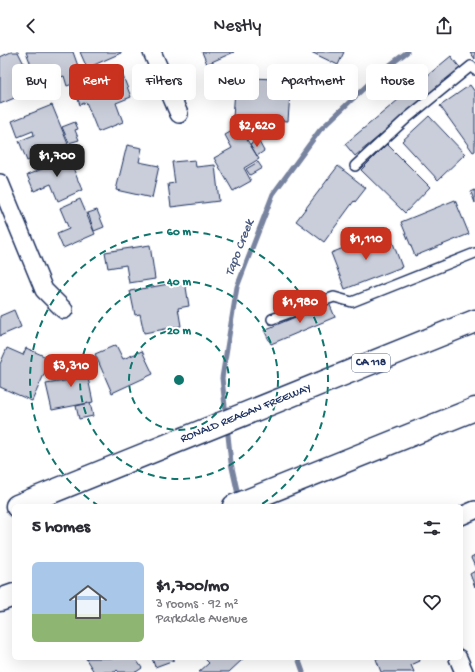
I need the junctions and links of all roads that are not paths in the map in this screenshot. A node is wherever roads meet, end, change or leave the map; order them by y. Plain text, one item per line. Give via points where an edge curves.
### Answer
1 (152, 52) edge
2 (475, 70) edge
3 (180, 114) dead end
4 (355, 166) dead end
5 (0, 183) edge
6 (475, 253) edge
7 (64, 310) dead end
8 (272, 319) dead end
9 (475, 321) edge
10 (475, 409) edge
11 (22, 504) edge
12 (239, 504) edge
13 (12, 508) edge
14 (475, 510) edge
15 (0, 513) edge
16 (463, 515) edge
17 (12, 595) edge
18 (0, 600) edge
19 (459, 660) edge
20 (464, 672) edge

1 - 3 street
2 - 4 lane via 471,66 407,118
5 - 7 street via 44,290
6 - 8 lane via 352,302 334,297
9 - 11 highway, RONALD REAGAN FREEWAY / CA 118
10 - 12 highway
13 - 15 highway
14 - 16 street
17 - 18 highway
19 - 20 street

